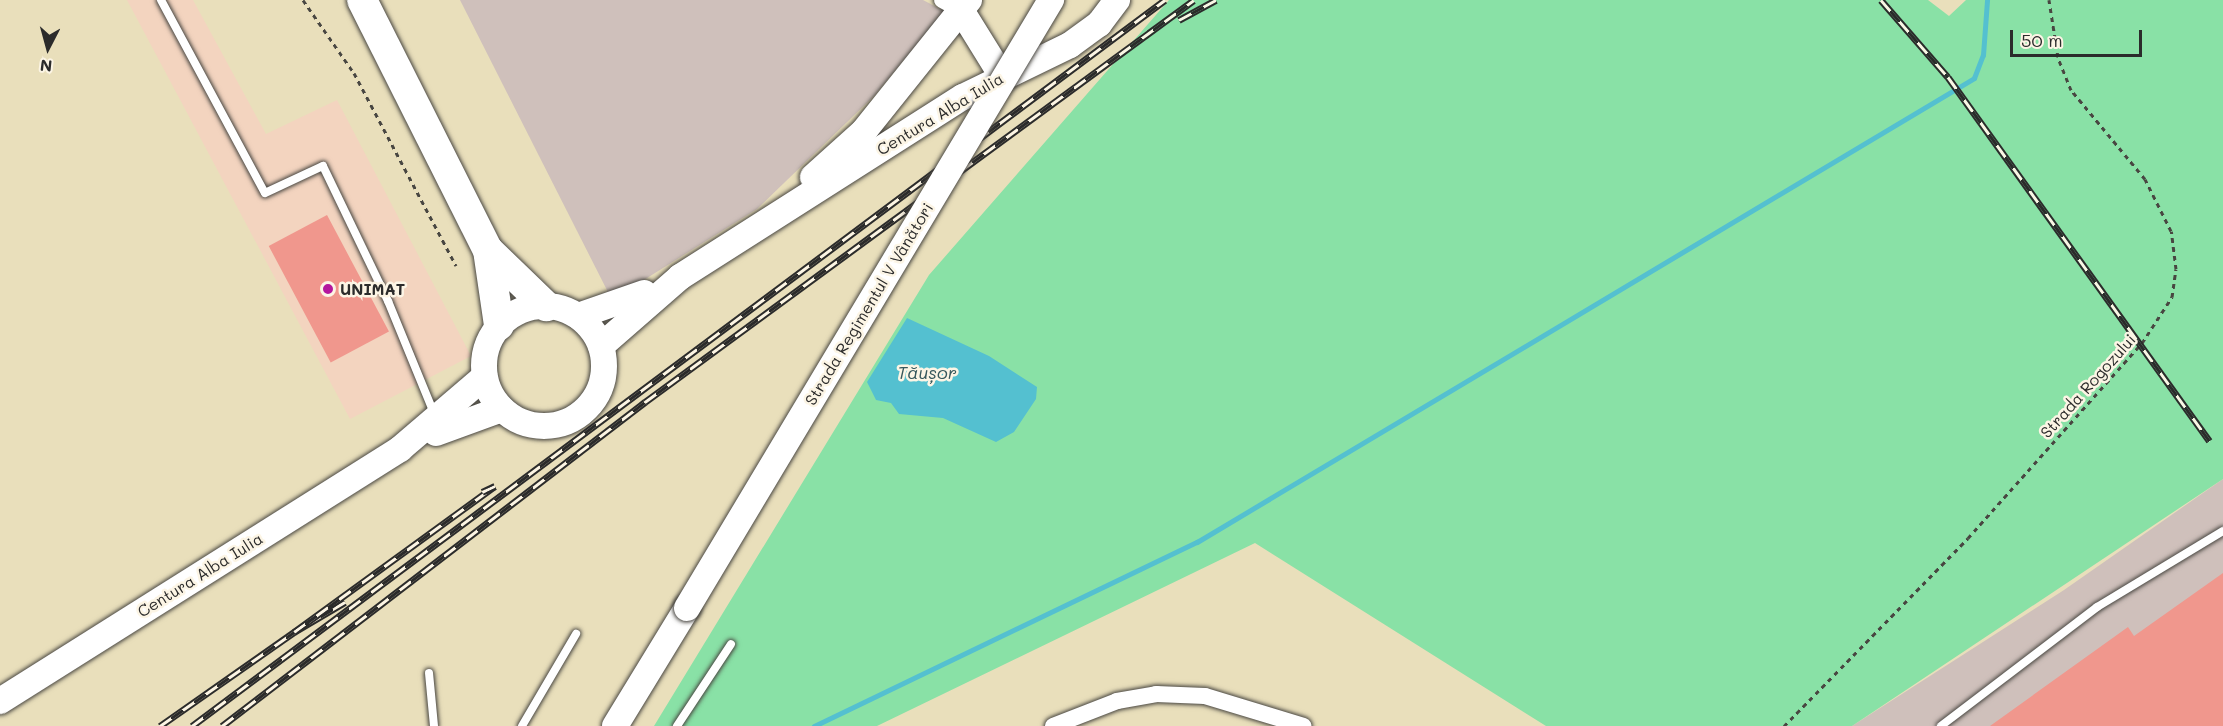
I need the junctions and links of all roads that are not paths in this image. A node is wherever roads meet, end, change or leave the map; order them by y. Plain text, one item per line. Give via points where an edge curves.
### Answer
1 (161, 0) edge
2 (362, 0) edge
3 (1051, 0) edge
4 (1117, 0) edge
5 (957, 4) edge
6 (1002, 76) junction
7 (759, 225) junction
8 (489, 250) junction
9 (680, 277) junction
10 (546, 306) junction
11 (578, 316) junction
12 (499, 326) junction
13 (601, 346) junction
14 (484, 377) junction
15 (502, 409) junction
16 (438, 421) junction
17 (400, 449) junction
18 (2223, 531) edge
19 (576, 634) dead end
20 (731, 644) dead end
21 (429, 673) dead end
22 (0, 701) edge
23 (434, 726) edge
24 (522, 726) edge
25 (615, 726) edge
26 (677, 726) edge
27 (1053, 726) edge
28 (1305, 726) edge
29 (1941, 726) edge

1 - 16 lane via 265,193 323,166 388,301
2 - 8 highway
3 - 25 main road, Strada Regimentul V Vânători, bridge
4 - 6 main road, Centura Alba Iulia via 1099,24 1070,45
5 - 6 main road
5 - 7 main road, Centura Alba Iulia via 864,131
6 - 7 main road, Centura Alba Iulia
7 - 9 main road, Centura Alba Iulia
8 - 10 highway
8 - 12 highway
9 - 11 main road, Centura Alba Iulia
9 - 13 main road, Centura Alba Iulia
10 - 11 main road
10 - 12 main road via 528,307
11 - 13 main road
12 - 14 main road via 489,341
13 - 15 main road via 601,385 576,416 538,426
14 - 15 main road
14 - 16 main road, Centura Alba Iulia
15 - 17 main road, Centura Alba Iulia
16 - 17 main road, Centura Alba Iulia
17 - 22 main road, Centura Alba Iulia
18 - 29 lane via 2097,607
19 - 24 lane
20 - 26 lane
21 - 23 lane
27 - 28 street via 1117,701 1156,694 1205,696

